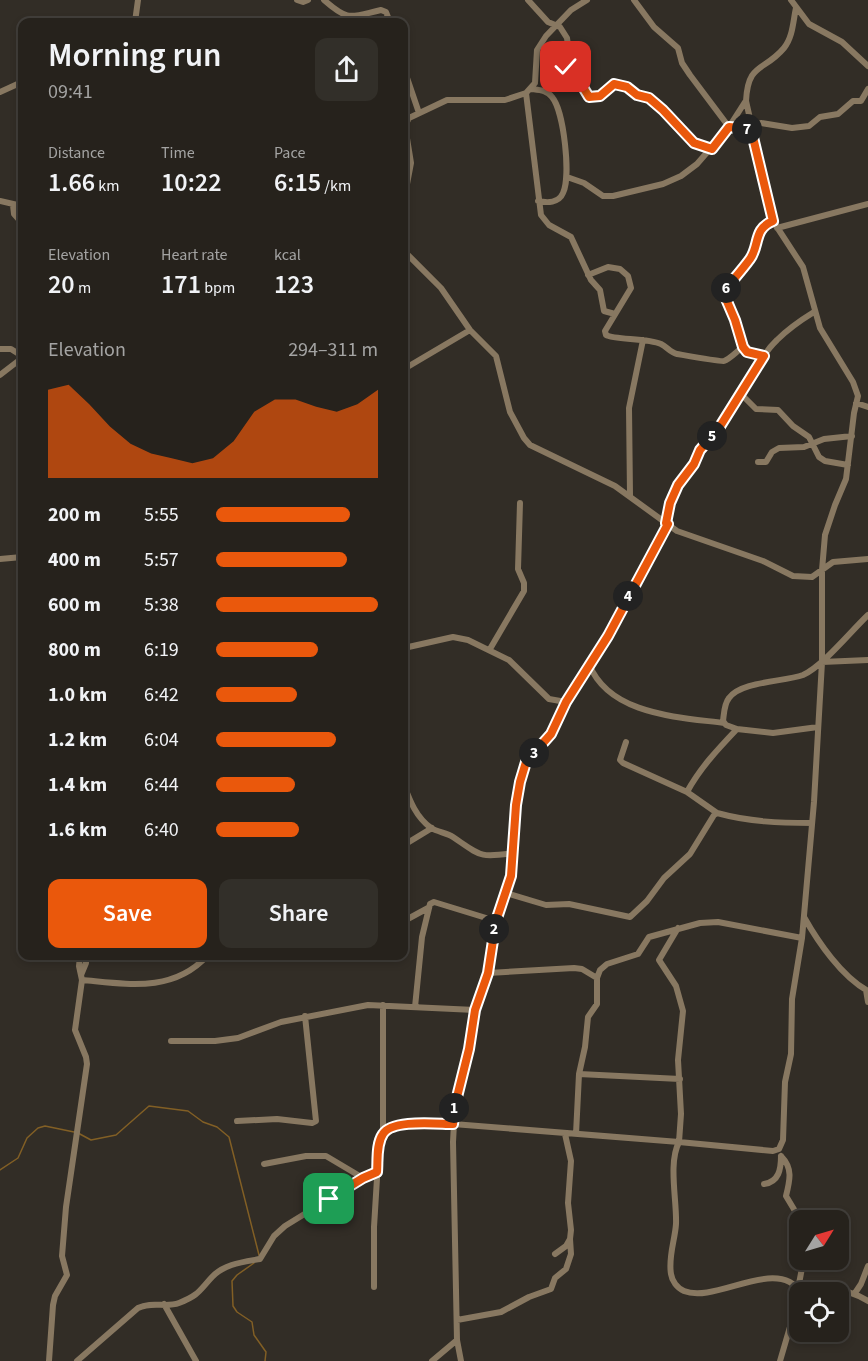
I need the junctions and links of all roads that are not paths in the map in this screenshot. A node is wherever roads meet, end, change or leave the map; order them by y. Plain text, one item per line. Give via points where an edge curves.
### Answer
1 (138, 0) edge
2 (297, 0) edge
3 (308, 0) edge
4 (324, 0) edge
5 (528, 0) edge
6 (587, 0) edge
7 (634, 0) edge
8 (791, 0) edge
9 (796, 8) junction
10 (136, 18) edge
11 (388, 18) edge
12 (556, 25) junction
13 (868, 66) edge
14 (408, 81) edge
15 (18, 84) edge
16 (868, 89) edge
17 (528, 91) junction
18 (0, 92) edge
19 (746, 101) junction
20 (419, 113) junction
21 (408, 121) edge
22 (729, 127) junction
23 (751, 128) junction
24 (712, 149) junction
25 (408, 156) edge
26 (567, 177) junction
27 (408, 181) edge
28 (0, 201) edge
29 (538, 201) junction
30 (868, 204) edge
31 (14, 205) junction
32 (18, 206) edge
33 (18, 218) edge
34 (773, 221) junction
35 (777, 228) junction
36 (408, 257) edge
37 (588, 275) junction
38 (814, 312) junction
39 (615, 315) junction
40 (470, 330) junction
41 (643, 340) junction
42 (743, 347) junction
43 (0, 349) edge
44 (18, 354) edge
45 (764, 356) junction
46 (18, 360) edge
47 (408, 367) edge
48 (0, 375) edge
49 (740, 396) junction
50 (856, 403) junction
51 (868, 407) edge
52 (852, 436) junction
53 (813, 445) junction
54 (758, 462) dead end
55 (848, 465) junction
56 (630, 495) junction
57 (520, 502) dead end
58 (667, 524) junction
59 (18, 557) edge
60 (0, 559) edge
61 (868, 559) edge
62 (822, 570) junction
63 (868, 615) edge
64 (408, 647) edge
65 (490, 649) junction
66 (868, 660) edge
67 (822, 662) junction
68 (589, 664) junction
69 (566, 702) junction
70 (724, 723) junction
71 (818, 727) junction
72 (737, 729) junction
73 (626, 742) dead end
74 (687, 792) junction
75 (408, 797) edge
76 (717, 813) junction
77 (812, 823) junction
78 (432, 828) junction
79 (408, 843) edge
80 (513, 853) junction
81 (506, 893) junction
82 (428, 908) junction
83 (804, 916) junction
84 (408, 919) edge
85 (496, 921) junction
86 (678, 928) junction
87 (802, 938) junction
88 (80, 960) edge
89 (86, 960) edge
90 (202, 960) edge
91 (488, 973) junction
92 (81, 977) junction
93 (597, 978) junction
94 (867, 991) edge
95 (868, 1002) edge
96 (383, 1005) junction
97 (415, 1007) junction
98 (475, 1010) junction
99 (305, 1016) junction
100 (171, 1041) dead end
101 (579, 1074) junction
102 (680, 1079) junction
103 (237, 1121) dead end
104 (453, 1124) junction
105 (383, 1134) junction
106 (564, 1134) junction
107 (576, 1134) junction
108 (679, 1142) junction
109 (780, 1152) junction
110 (264, 1164) dead end
111 (377, 1172) junction
112 (363, 1178) junction
113 (764, 1184) dead end
114 (794, 1210) edge
115 (570, 1239) junction
116 (555, 1254) dead end
117 (868, 1266) edge
118 (789, 1283) edge
119 (374, 1287) dead end
120 (849, 1291) edge
121 (855, 1293) junction
122 (868, 1301) edge
123 (164, 1304) junction
124 (457, 1320) junction
125 (789, 1330) edge
126 (457, 1340) junction
127 (50, 1361) edge
128 (77, 1361) edge
129 (195, 1361) edge
130 (432, 1361) edge
131 (461, 1361) edge
132 (780, 1361) edge

1 - 10 street
2 - 3 street
4 - 11 street via 349,17 381,9
5 - 12 street via 548,22
6 - 12 street
7 - 22 street via 654,27 678,48 686,69
8 - 9 street
9 - 13 street via 809,24 842,42
9 - 19 street via 788,41 780,52 752,72
12 - 17 street via 537,50 535,83
12 - 24 street via 567,38 566,67 589,97 600,96 614,84 627,87 649,98 694,143
14 - 20 street
15 - 18 street
16 - 23 street via 861,100 853,101 838,114 820,117 809,126 792,128 760,123
17 - 20 street via 505,100 447,100
17 - 26 street via 544,91 554,100 566,153
17 - 29 street
19 - 22 street
19 - 23 street
20 - 21 street
22 - 23 street
22 - 24 street
23 - 34 street
24 - 26 street via 681,176 614,196 603,196
25 - 27 street
26 - 29 street via 560,198
28 - 31 street
29 - 37 street via 541,215 549,225 571,237
30 - 35 street
31 - 32 street
31 - 33 street
34 - 35 street
34 - 42 street via 761,230 750,259 723,292
35 - 38 street via 802,267
36 - 40 street via 441,288
37 - 39 street via 600,290 604,311
37 - 39 street via 608,267 620,269 628,276 631,288
38 - 45 street via 776,340
38 - 50 street via 824,337 853,382
39 - 41 street via 605,331 609,338
40 - 47 street
40 - 56 street via 496,356 510,412 530,445
41 - 42 street via 661,344 675,354 716,361 725,361
41 - 56 street via 629,408
42 - 45 street via 747,352
43 - 44 street
45 - 49 street
46 - 48 street
49 - 53 street via 756,409 778,410
49 - 58 street via 678,485
50 - 51 street
50 - 52 street
52 - 53 street via 824,439
52 - 55 street
53 - 54 street via 779,448 766,462
53 - 55 street via 825,461
55 - 62 street via 825,535
56 - 58 street
57 - 65 street via 518,569 524,591
58 - 62 street via 693,538 762,561 793,576 812,576
58 - 68 street
59 - 60 street
61 - 62 street via 832,562
62 - 67 street
63 - 67 street
64 - 65 street via 453,637
65 - 69 street via 509,660 549,699
66 - 67 street
67 - 70 street via 803,675 733,694 726,703
67 - 71 street
68 - 69 street
68 - 70 street via 599,682 626,703
69 - 80 street via 551,734 526,762 516,805
70 - 72 street
71 - 72 street via 773,733
71 - 77 street
72 - 74 street via 701,768
73 - 74 street via 620,760 623,763
74 - 76 street
75 - 78 street via 411,806
76 - 77 street via 772,824
76 - 81 street via 690,854 630,917 569,904 546,905
77 - 83 street
78 - 79 street
78 - 80 street via 451,835 483,856
80 - 81 street
81 - 85 street
82 - 84 street
82 - 85 street via 434,902
82 - 97 street
83 - 87 street
83 - 94 street via 822,946
85 - 91 street
86 - 87 street via 718,922
86 - 93 street via 649,937 638,954 607,964
86 - 102 street via 658,960 678,992 683,1011 678,1044
87 - 109 street via 792,999 791,1054
88 - 92 street
89 - 92 street
90 - 92 street via 175,979 156,982 122,984
91 - 93 street via 574,968
91 - 98 street
92 - 127 street via 75,1030 86,1057 86,1080 66,1207 62,1256 67,1275 53,1305
93 - 101 street via 597,1005 588,1017
94 - 95 street
96 - 97 street
96 - 99 street
96 - 105 street
97 - 98 street
98 - 104 street
99 - 100 street via 238,1038
99 - 103 street via 316,1120
101 - 102 street
101 - 107 street
102 - 108 street
104 - 105 street via 394,1126
104 - 106 street
104 - 124 street
105 - 111 street
106 - 107 street
106 - 115 street via 572,1171 568,1203
107 - 108 street
108 - 109 street
108 - 118 street via 674,1158 676,1225 670,1270 673,1282 685,1292 700,1295 746,1282 775,1279
109 - 113 street via 776,1179
109 - 114 street via 788,1163 786,1196
110 - 112 street via 326,1156
111 - 112 street
111 - 119 street
112 - 123 street via 285,1226 260,1259 226,1267 194,1296
115 - 116 street
115 - 124 street via 566,1269 549,1290 501,1312
117 - 121 street
120 - 121 street
121 - 122 street
123 - 128 street via 138,1308
123 - 129 street
124 - 126 street
125 - 132 street
126 - 130 street
126 - 131 street

